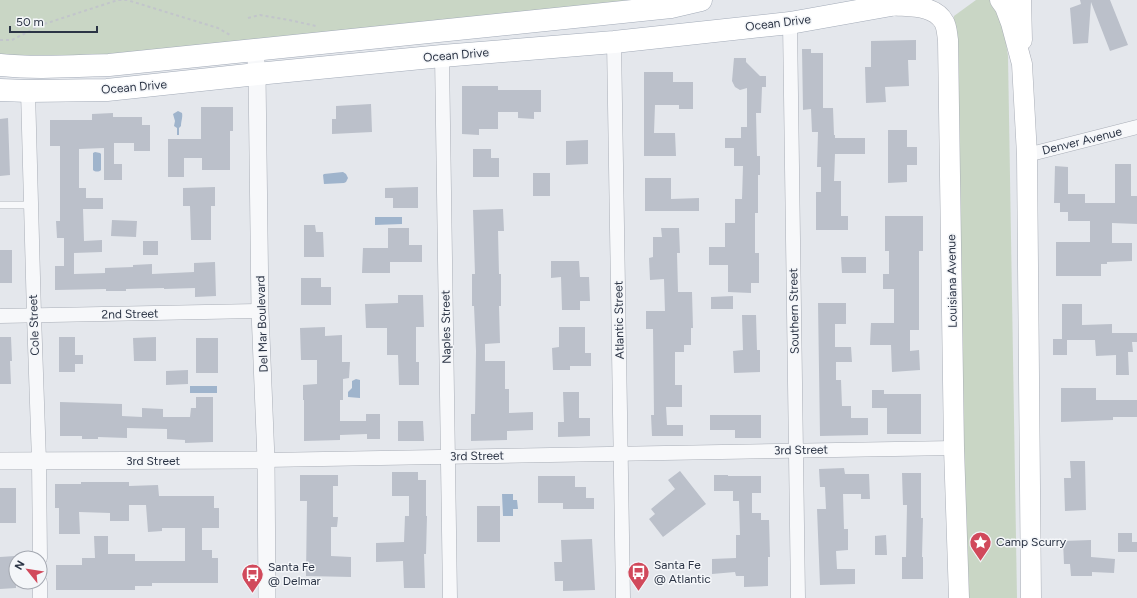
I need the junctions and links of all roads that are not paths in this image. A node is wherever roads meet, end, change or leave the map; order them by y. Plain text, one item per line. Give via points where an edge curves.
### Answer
1 (701, 0) edge
2 (1000, 0) edge
3 (1021, 0) edge
4 (901, 3) edge
5 (629, 12) junction
6 (790, 23) junction
7 (614, 42) junction
8 (565, 46) junction
9 (255, 50) junction
10 (442, 56) junction
11 (1022, 64) junction
12 (0, 65) edge
13 (257, 74) junction
14 (0, 90) edge
15 (28, 91) junction
16 (1137, 127) edge
17 (1027, 155) junction
18 (0, 205) edge
19 (31, 205) junction
20 (260, 311) junction
21 (0, 316) edge
22 (34, 316) junction
23 (954, 448) junction
24 (796, 450) junction
25 (621, 454) junction
26 (448, 457) junction
27 (266, 460) junction
28 (39, 461) junction
29 (0, 462) edge
30 (40, 550) edge
31 (268, 598) edge
32 (450, 598) edge
33 (623, 598) edge
34 (798, 598) edge
35 (959, 598) edge
36 (1031, 598) edge

1 - 5 main road, Ocean Drive
2 - 11 main road via 1011,23
3 - 11 main road
4 - 6 main road, Ocean Drive
4 - 23 main road, Louisiana Avenue via 937,13 944,22 947,33
5 - 8 main road via 622,25
5 - 9 main road, Ocean Drive
6 - 7 main road, Ocean Drive
6 - 24 street, Southern Street
7 - 8 main road, Ocean Drive
7 - 25 street, Atlantic Street
8 - 10 main road, Ocean Drive
9 - 12 main road, Ocean Drive via 109,64
9 - 13 street, Del Mar Boulevard
10 - 13 main road, Ocean Drive
10 - 26 street, Naples Street
11 - 17 main road
13 - 15 main road, Ocean Drive via 107,90
13 - 20 street, Del Mar Boulevard
14 - 15 main road, Ocean Drive
15 - 19 street, Cole Street
16 - 17 street, Denver Avenue
17 - 36 main road
18 - 19 lane
19 - 22 street, Cole Street
20 - 22 street, 2nd Street
20 - 27 street, Del Mar Boulevard
21 - 22 street, 2nd Street
22 - 28 street, Cole Street
23 - 24 street, 3rd Street
23 - 35 main road, Louisiana Avenue
24 - 25 street, 3rd Street
24 - 34 street, Southern Street
25 - 26 street, 3rd Street
25 - 33 street, Atlantic Street
26 - 27 street, 3rd Street
26 - 32 street, Naples Street
27 - 28 street, 3rd Street
27 - 31 street, Del Mar Boulevard
28 - 29 street, 3rd Street
28 - 30 street, Cole Street

